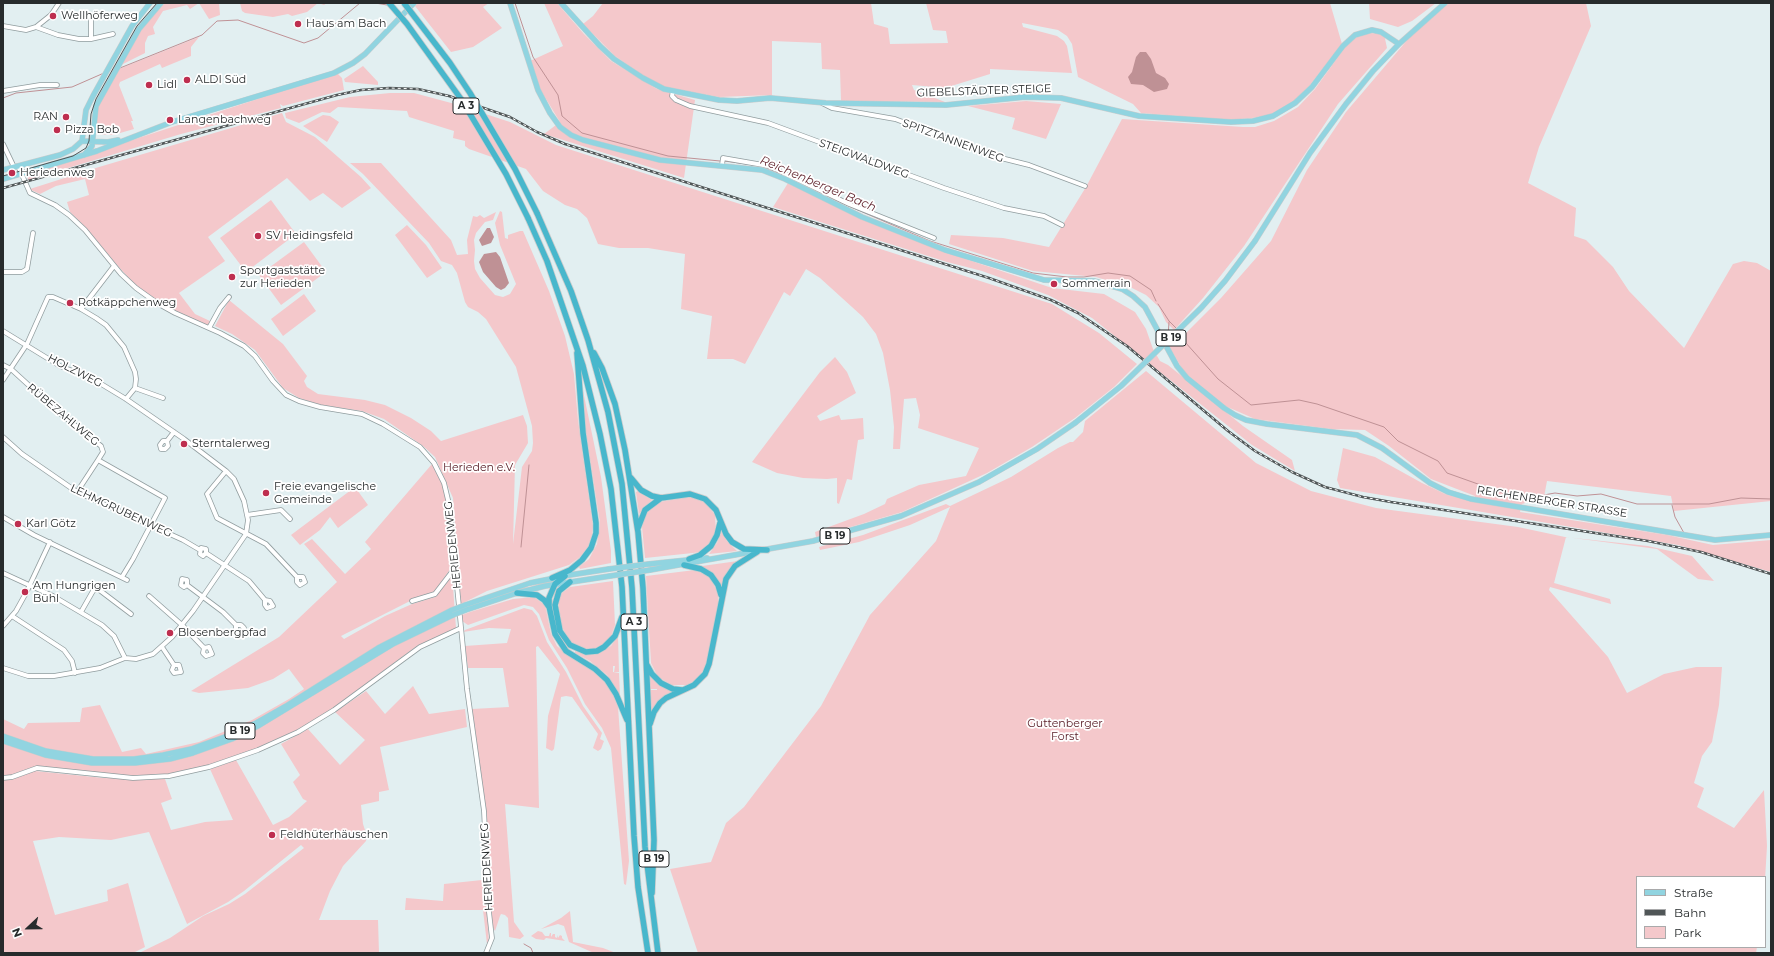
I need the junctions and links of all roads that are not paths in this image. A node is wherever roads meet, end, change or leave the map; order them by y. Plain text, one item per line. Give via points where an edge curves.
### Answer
1 (59, 3) edge
2 (150, 3) edge
3 (161, 3) edge
4 (389, 3) edge
5 (404, 3) edge
6 (414, 3) edge
7 (510, 3) edge
8 (561, 3) edge
9 (1445, 3) edge
10 (91, 20) dead end
11 (3, 26) edge
12 (36, 28) junction
13 (113, 34) dead end
14 (91, 39) junction
15 (1399, 44) junction
16 (57, 85) dead end
17 (3, 91) edge
18 (673, 91) junction
19 (820, 102) junction
20 (133, 136) junction
21 (82, 141) junction
22 (93, 144) junction
23 (3, 146) edge
24 (105, 147) junction
25 (83, 155) junction
26 (16, 166) junction
27 (3, 170) edge
28 (21, 174) junction
29 (3, 179) edge
30 (1085, 186) dead end
31 (847, 207) junction
32 (1062, 225) dead end
33 (33, 233) dead end
34 (934, 238) dead end
35 (114, 266) junction
36 (3, 272) edge
37 (229, 297) dead end
38 (81, 309) junction
39 (210, 328) junction
40 (3, 331) edge
41 (588, 340) junction
42 (576, 343) junction
43 (27, 344) junction
44 (3, 365) edge
45 (11, 369) junction
46 (3, 380) edge
47 (135, 388) junction
48 (163, 398) dead end
49 (126, 399) junction
50 (174, 432) junction
51 (3, 437) edge
52 (167, 441) dead end
53 (98, 460) junction
54 (226, 471) junction
55 (629, 474) junction
56 (77, 492) junction
57 (661, 498) junction
58 (247, 515) junction
59 (3, 517) edge
60 (720, 518) junction
61 (290, 519) dead end
62 (150, 526) junction
63 (638, 532) junction
64 (246, 534) junction
65 (1771, 534) edge
66 (50, 542) junction
67 (767, 550) junction
68 (757, 552) junction
69 (734, 555) junction
70 (689, 559) junction
71 (225, 564) junction
72 (684, 565) junction
73 (455, 568) junction
74 (3, 573) edge
75 (565, 576) junction
76 (122, 577) junction
77 (297, 577) dead end
78 (552, 578) junction
79 (127, 580) dead end
80 (570, 582) junction
81 (187, 584) dead end
82 (555, 584) junction
83 (31, 585) junction
84 (518, 593) junction
85 (149, 596) dead end
86 (204, 596) junction
87 (722, 597) junction
88 (265, 600) dead end
89 (412, 601) dead end
90 (465, 608) junction
91 (550, 610) junction
92 (81, 612) junction
93 (453, 613) junction
94 (623, 613) junction
95 (131, 614) dead end
96 (12, 616) junction
97 (182, 625) junction
98 (236, 625) dead end
99 (3, 626) edge
100 (461, 628) junction
101 (162, 647) junction
102 (204, 648) dead end
103 (125, 658) junction
104 (646, 661) junction
105 (174, 665) dead end
106 (3, 668) edge
107 (75, 673) junction
108 (683, 690) junction
109 (628, 724) junction
110 (649, 732) junction
111 (3, 736) edge
112 (3, 741) edge
113 (3, 778) edge
114 (652, 908) junction
115 (486, 953) edge
116 (648, 953) edge
117 (658, 953) edge

1 - 12 street via 51,15
2 - 21 main road via 132,26 86,110
3 - 22 main road via 141,26 118,64 94,113
4 - 42 highway, A 3, bridge via 461,99 502,167 547,261
5 - 41 highway, A 3, bridge via 450,62 515,169 571,291
6 - 20 main road via 354,63 279,91 177,120
7 - 31 main road, REICHENBERGER STRASSE via 538,90 550,113 571,135 660,160 722,162 762,170
8 - 18 main road, GIEBELSTÄDTER STEIGE via 614,59 656,85
9 - 15 main road, B 19
10 - 14 street
11 - 12 street via 26,30
12 - 14 street via 68,38
13 - 14 street
15 - 19 main road, GIEBELSTÄDTER STEIGE via 1381,32 1372,30 1355,35 1312,87 1295,103 1273,116 1253,121 1139,116 1061,98 1025,98 946,105
15 - 67 main road, B 19, bridge via 1373,71 1310,152 1256,241 1225,281 1186,324 1076,423 999,471 931,504 847,533
16 - 17 street
18 - 19 main road, GIEBELSTÄDTER STEIGE via 719,100 770,98
18 - 32 street, STEIGWALDWEG via 672,96 676,100 690,106 768,123 944,188 1004,208 1044,216
19 - 30 street, SPITZTANNENWEG via 832,108 895,119 996,157 1029,165
20 - 22 main road
20 - 24 main road
21 - 22 main road
21 - 26 main road via 69,151
22 - 24 main road
22 - 25 main road
23 - 26 street, HERIEDENWEG
24 - 25 main road
25 - 28 main road
26 - 27 main road
26 - 28 street, HERIEDENWEG
28 - 29 main road
28 - 35 street, HERIEDENWEG via 30,193 69,215 85,230
31 - 34 street, REICHENBERGER STRASSE
31 - 65 main road, REICHENBERGER STRASSE via 945,250 1044,280 1094,281 1122,289 1145,307 1177,366 1187,378 1224,408 1246,420 1357,435 1382,448 1417,474 1448,492 1505,506 1715,540
33 - 36 street via 27,269 22,272
35 - 38 street
35 - 39 street, HERIEDENWEG via 136,288 157,303
37 - 39 street
38 - 43 street via 53,297 48,298
38 - 47 street via 106,325 124,347 135,372
39 - 73 street, HERIEDENWEG via 244,346 286,395 320,407 362,414 420,447 434,463 448,497
40 - 43 street, HOLZWEG
41 - 55 highway, A 3 via 602,368 615,404
41 - 114 highway, A 3 via 613,436 627,526 643,821
42 - 78 highway via 582,421 596,533 591,548 582,560
42 - 94 highway, A 3 via 595,411 608,473 618,546
43 - 45 street
43 - 49 street, HOLZWEG via 60,366 93,379
44 - 45 street
45 - 46 street
45 - 53 street, RÜBEZAHLWEG via 57,411 102,446 103,452
47 - 48 street
47 - 49 street
49 - 50 street
50 - 52 street
50 - 54 street
51 - 56 street, LEHMGRUBENWEG via 22,454
53 - 56 street
53 - 62 street, RÜBEZAHLWEG via 165,498
54 - 58 street via 239,488
54 - 64 street via 207,494 217,518
55 - 57 highway, A 3 via 641,490
55 - 63 highway, A 3
56 - 62 street, LEHMGRUBENWEG
57 - 60 highway via 686,494 698,496 711,504
57 - 63 highway via 645,510 640,519
58 - 61 street via 281,510
58 - 64 street
59 - 66 street
60 - 67 highway via 726,534 734,544 747,550
60 - 70 highway, B 19 via 717,535 711,546 700,555
62 - 71 street, LEHMGRUBENWEG via 200,550 206,549 206,553
62 - 76 street
63 - 104 highway, A 3
64 - 71 street
64 - 77 street via 266,544
66 - 76 street
66 - 83 street
67 - 68 main road, B 19
68 - 69 main road, B 19
68 - 87 highway, B 19 via 730,572
69 - 70 main road, B 19
69 - 72 main road, B 19
70 - 75 main road, B 19, bridge
71 - 86 street
71 - 88 street via 253,584
72 - 80 main road, B 19, bridge
72 - 87 highway via 701,569 711,575
73 - 89 street via 435,594
73 - 100 street, HERIEDENWEG
74 - 83 street
75 - 78 main road, B 19
75 - 82 highway
76 - 79 street
78 - 90 main road, B 19 via 530,583
80 - 82 main road, B 19
80 - 94 highway via 559,591 555,605 564,639 573,648 586,652 597,651 610,643 617,633
81 - 86 street
82 - 84 main road, B 19
82 - 91 highway, A 3 via 550,598
83 - 92 street
83 - 96 street
84 - 90 main road, B 19
84 - 91 highway via 537,595 544,600
85 - 97 street
86 - 97 street
86 - 98 street
87 - 108 highway via 707,671 697,683
90 - 93 main road, B 19, bridge
91 - 109 highway, A 3 via 553,629 560,643 570,654 595,668 607,680 616,694
92 - 95 street via 93,591 98,589
92 - 103 street via 114,636
93 - 111 main road, B 19 via 378,648 256,723 191,749 134,759 93,758 46,751
93 - 112 main road, B 19 via 393,644 258,726 232,739 193,753 135,763 92,763 45,755
94 - 109 highway, A 3
96 - 99 street
96 - 107 street via 64,650 72,662
97 - 101 street
97 - 102 street
100 - 113 street via 420,647 334,710 298,732 258,750 209,767 169,776 133,778 37,768
100 - 115 street, HERIEDENWEG via 484,811 492,942
101 - 103 street via 145,657
101 - 105 street
103 - 107 street via 100,668
104 - 108 highway, A 3 via 652,674 661,683 673,689
104 - 110 highway, A 3
106 - 107 street via 28,676
108 - 110 highway, B 19 via 666,698 658,706 652,715
109 - 116 highway, A 3 via 638,887
110 - 114 highway, B 19 via 654,840
114 - 117 highway, A 3

